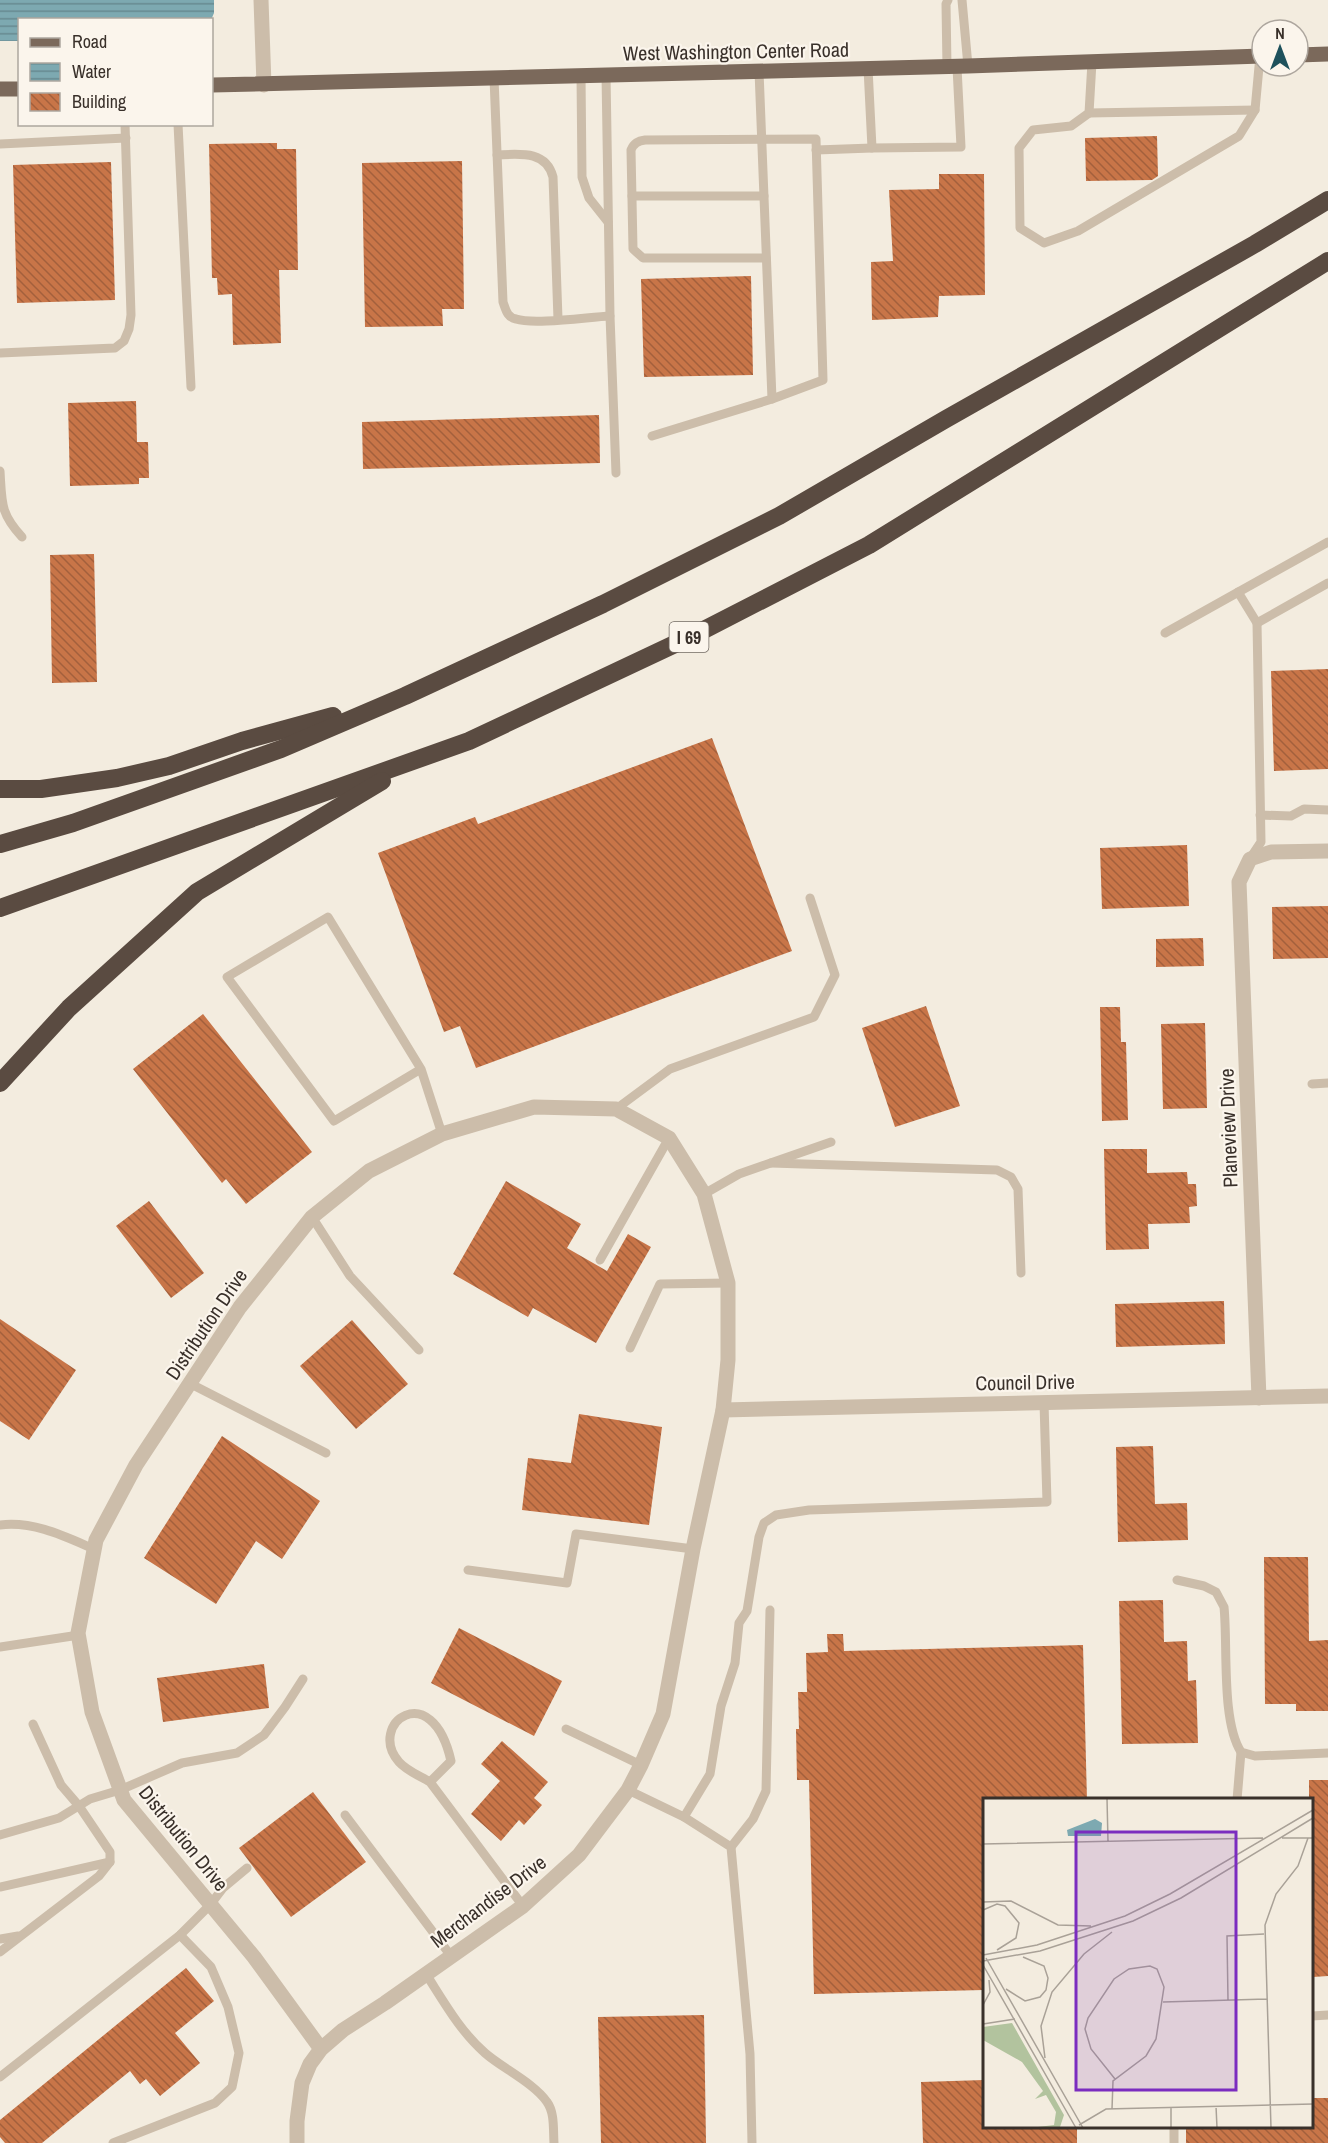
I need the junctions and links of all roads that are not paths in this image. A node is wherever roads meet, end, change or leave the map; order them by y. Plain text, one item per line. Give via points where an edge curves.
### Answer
1 (261, 0) edge
2 (948, 0) edge
3 (962, 0) edge
4 (1328, 54) edge
5 (1310, 55) edge
6 (1250, 56) edge
7 (1092, 62) junction
8 (958, 66) junction
9 (868, 68) junction
10 (759, 71) junction
11 (581, 75) junction
12 (606, 75) junction
13 (494, 78) junction
14 (1259, 78) edge
15 (264, 85) junction
16 (213, 86) edge
17 (0, 89) edge
18 (18, 89) edge
19 (1255, 110) junction
20 (1089, 113) junction
21 (125, 126) edge
22 (178, 126) edge
23 (126, 138) junction
24 (762, 140) junction
25 (0, 144) edge
26 (872, 148) junction
27 (816, 150) junction
28 (497, 155) junction
29 (632, 196) junction
30 (764, 196) junction
31 (1328, 200) edge
32 (608, 222) junction
33 (766, 258) junction
34 (1328, 261) edge
35 (610, 316) junction
36 (558, 319) junction
37 (0, 352) edge
38 (191, 387) dead end
39 (772, 399) junction
40 (652, 436) dead end
41 (0, 471) edge
42 (616, 473) dead end
43 (22, 537) dead end
44 (1328, 542) edge
45 (1328, 582) edge
46 (1238, 592) junction
47 (1257, 623) junction
48 (1165, 633) dead end
49 (405, 696) junction
50 (419, 759) junction
51 (0, 789) edge
52 (1328, 810) edge
53 (1260, 815) junction
54 (0, 844) edge
55 (1328, 851) edge
56 (1250, 859) junction
57 (810, 898) dead end
58 (0, 908) edge
59 (421, 1070) junction
60 (0, 1083) edge
61 (1328, 1083) edge
62 (1312, 1084) dead end
63 (616, 1109) junction
64 (442, 1134) junction
65 (669, 1138) junction
66 (831, 1142) dead end
67 (771, 1163) junction
68 (704, 1194) junction
69 (312, 1217) junction
70 (600, 1260) dead end
71 (1021, 1273) dead end
72 (728, 1283) junction
73 (630, 1348) dead end
74 (419, 1350) dead end
75 (191, 1384) junction
76 (1328, 1396) edge
77 (1258, 1398) junction
78 (1044, 1403) junction
79 (723, 1410) junction
80 (326, 1453) dead end
81 (0, 1525) edge
82 (94, 1549) junction
83 (693, 1549) junction
84 (468, 1570) dead end
85 (1177, 1580) dead end
86 (770, 1610) dead end
87 (79, 1635) junction
88 (0, 1647) edge
89 (303, 1679) dead end
90 (33, 1724) dead end
91 (566, 1729) dead end
92 (1241, 1752) junction
93 (1328, 1753) edge
94 (641, 1765) junction
95 (430, 1782) junction
96 (120, 1790) junction
97 (628, 1790) junction
98 (1237, 1798) edge
99 (79, 1806) junction
100 (345, 1815) dead end
101 (684, 1817) junction
102 (0, 1835) edge
103 (731, 1847) junction
104 (110, 1862) junction
105 (247, 1868) dead end
106 (0, 1887) edge
107 (210, 1905) junction
108 (523, 1906) junction
109 (180, 1935) junction
110 (20, 1936) junction
111 (0, 1939) edge
112 (0, 1952) edge
113 (451, 1956) junction
114 (426, 1974) junction
115 (1328, 2015) edge
116 (1313, 2016) edge
117 (321, 2049) junction
118 (0, 2077) edge
119 (113, 2143) edge
120 (297, 2143) edge
121 (554, 2143) edge
122 (752, 2143) edge

1 - 15 street
2 - 8 lane
3 - 8 lane
4 - 5 main road
6 - 7 main road, West Washington Center Road
7 - 8 main road, West Washington Center Road
7 - 20 lane
8 - 9 main road, West Washington Center Road
8 - 26 lane via 961,147
9 - 10 main road, West Washington Center Road
9 - 26 lane
10 - 12 main road, West Washington Center Road
10 - 24 lane
11 - 12 main road, West Washington Center Road
11 - 13 main road, West Washington Center Road
11 - 32 lane via 582,177 589,198
12 - 32 lane
13 - 15 main road, West Washington Center Road
13 - 28 lane
14 - 19 lane
15 - 16 main road, West Washington Center Road
17 - 18 main road
19 - 20 lane
19 - 20 lane via 1239,136 1078,231 1044,243 1020,228 1019,148 1033,130 1071,126
21 - 23 lane
22 - 38 lane
23 - 25 lane
23 - 37 lane via 131,297 129,329 124,341 115,348
24 - 27 lane via 816,139
24 - 29 lane via 638,141 631,150
24 - 30 lane
26 - 27 lane
27 - 39 lane via 823,380
28 - 36 lane via 522,154 550,165
28 - 36 lane via 503,302 507,314 531,321
29 - 30 lane
29 - 33 lane via 633,249 643,258
30 - 33 lane
31 - 49 highway via 779,516
32 - 35 lane
33 - 39 lane
34 - 50 highway, I 69 via 869,545 694,635 469,741
35 - 36 lane
35 - 42 lane
39 - 40 lane
41 - 43 lane via 2,503 9,523
44 - 46 lane
45 - 47 lane
46 - 47 lane
46 - 48 lane
47 - 53 lane
49 - 51 highway via 242,741 159,769 41,789
49 - 54 highway via 270,753 73,823
50 - 58 highway, I 69
50 - 60 highway via 197,892 69,1008
52 - 53 lane via 1304,809 1292,816
53 - 56 lane via 1261,842
55 - 56 street via 1270,852
56 - 77 street, Planeview Drive via 1239,882
57 - 63 lane via 835,975 814,1017 670,1070
59 - 59 lane via 328,917 227,977 334,1121
59 - 64 lane
61 - 62 lane
63 - 64 street, Distribution Drive via 534,1107
63 - 65 street, Distribution Drive
64 - 69 street, Distribution Drive via 369,1171
65 - 68 street, Distribution Drive
65 - 70 lane
66 - 67 lane
67 - 68 lane via 739,1174
67 - 71 lane via 997,1170 1011,1177 1018,1189
68 - 72 street, Distribution Drive
69 - 74 lane via 350,1276
69 - 75 street, Distribution Drive via 240,1307
72 - 73 lane via 660,1284
72 - 79 street, Distribution Drive via 728,1360
75 - 80 lane
75 - 82 street, Distribution Drive via 136,1465
76 - 77 street, Council Drive
77 - 78 street, Council Drive
78 - 79 street, Council Drive
78 - 101 lane via 1047,1502 809,1510 776,1515 764,1523 747,1611 739,1623 735,1663 721,1706 710,1774
79 - 83 street, Merchandise Drive
81 - 82 lane via 50,1531
82 - 87 street, Distribution Drive
83 - 84 lane via 576,1534 567,1583
83 - 94 street, Merchandise Drive via 663,1714
85 - 92 lane via 1216,1592 1224,1607 1230,1720 1234,1742
86 - 103 lane via 766,1791 753,1819
87 - 88 lane
87 - 96 street, Distribution Drive via 92,1712
89 - 96 lane via 264,1735 237,1753 182,1763
90 - 99 lane via 61,1785
91 - 94 lane
92 - 93 lane via 1255,1756
92 - 98 lane
94 - 97 street, Merchandise Drive
95 - 95 lane via 451,1761 447,1744 432,1720 415,1713 403,1716 393,1725 393,1754
95 - 108 lane
96 - 99 lane
96 - 107 street, Distribution Drive via 124,1800
97 - 101 lane
97 - 108 street, Merchandise Drive via 579,1855
99 - 102 lane via 59,1818
99 - 104 lane via 110,1852
100 - 113 lane
101 - 103 lane
103 - 122 lane via 749,2045
104 - 106 lane
104 - 110 lane via 99,1876
105 - 107 lane
107 - 109 lane
107 - 117 street, Distribution Drive
108 - 113 street, Merchandise Drive
109 - 118 lane
109 - 119 lane via 211,1967 228,2007 239,2053 232,2087 215,2103
110 - 111 lane
110 - 112 lane
113 - 114 street, Merchandise Drive
114 - 117 street, Merchandise Drive
114 - 121 lane via 460,2027 485,2053 548,2102
115 - 116 lane
117 - 120 street, Merchandise Drive via 302,2083

